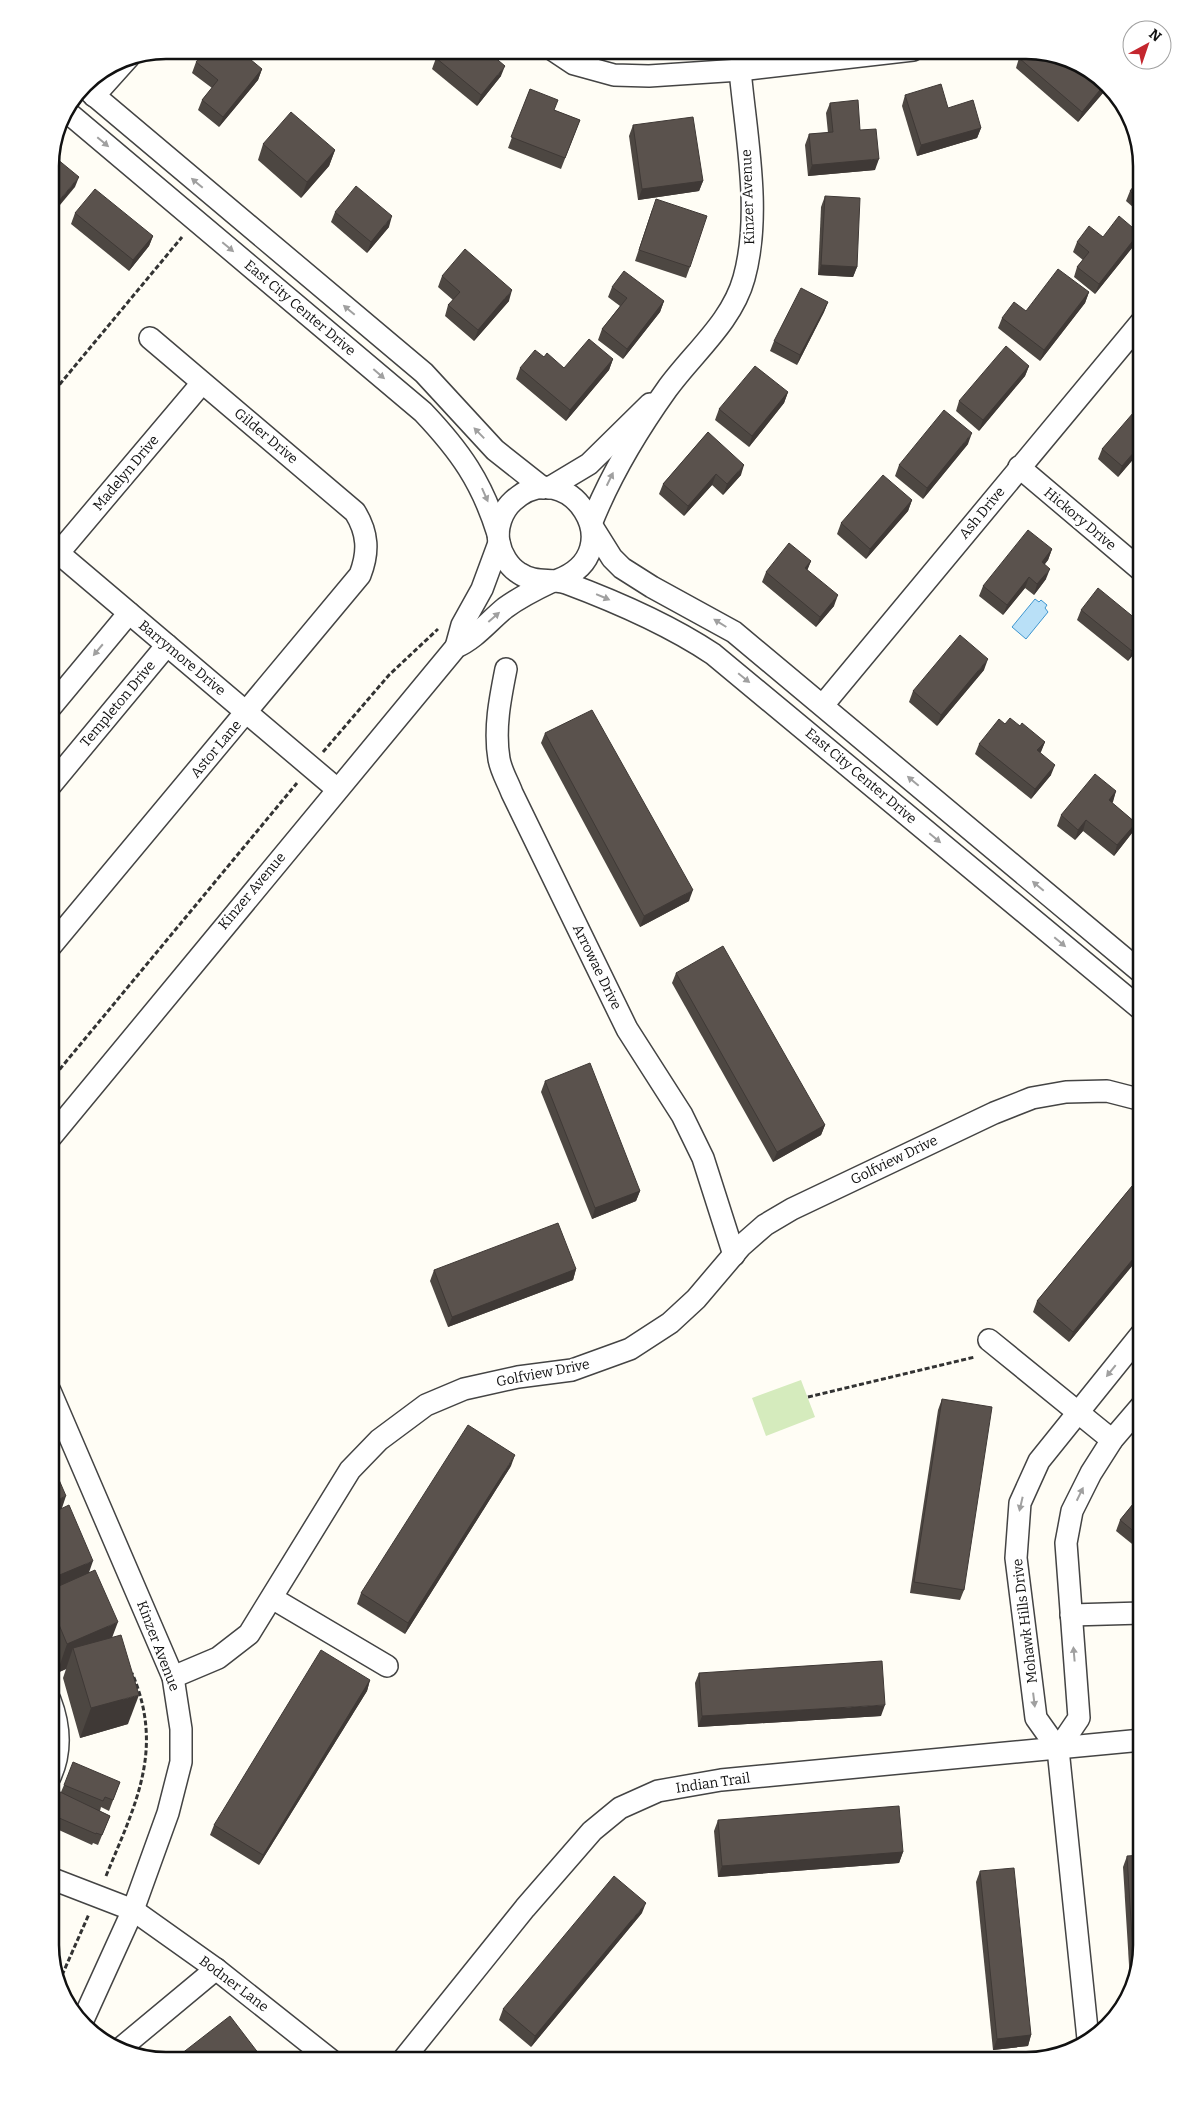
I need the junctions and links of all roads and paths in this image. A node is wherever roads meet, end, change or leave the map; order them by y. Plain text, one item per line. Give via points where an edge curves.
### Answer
1 (566, 59) edge
2 (835, 59) edge
3 (740, 70) junction
4 (88, 91) edge
5 (71, 116) edge
6 (185, 234) dead end
7 (1133, 332) edge
8 (150, 338) dead end
9 (202, 383) junction
10 (59, 385) edge
11 (667, 389) junction
12 (1019, 467) junction
13 (546, 488) junction
14 (591, 525) junction
15 (499, 538) junction
16 (367, 544) joint
17 (59, 547) edge
18 (59, 559) edge
19 (1133, 563) edge
20 (555, 581) junction
21 (129, 612) junction
22 (443, 623) dead end
23 (167, 645) junction
24 (456, 647) junction
25 (506, 669) dead end
26 (59, 697) edge
27 (823, 705) junction
28 (246, 712) junction
29 (311, 766) junction
30 (59, 775) edge
31 (337, 789) junction
32 (59, 936) edge
33 (1133, 966) edge
34 (1133, 1003) edge
35 (59, 1070) edge
36 (1133, 1098) edge
37 (59, 1127) edge
38 (734, 1255) junction
39 (1133, 1344) edge
40 (996, 1345) joint
41 (808, 1397) dead end
42 (59, 1412) edge
43 (1077, 1413) junction
44 (1133, 1416) edge
45 (1112, 1440) junction
46 (272, 1598) junction
47 (1133, 1613) edge
48 (1071, 1615) junction
49 (387, 1666) dead end
50 (131, 1670) edge
51 (173, 1677) junction
52 (59, 1736) edge
53 (1133, 1741) edge
54 (1058, 1749) junction
55 (59, 1750) edge
56 (59, 1882) edge
57 (97, 1897) junction
58 (133, 1910) junction
59 (216, 1969) junction
60 (62, 1974) edge
61 (85, 2016) edge
62 (1087, 2032) edge
63 (126, 2044) edge
64 (321, 2052) edge
65 (409, 2052) edge

1 - 3 street via 614,75
2 - 3 street
3 - 11 street, Kinzer Avenue via 752,243 744,278 729,313
13 -> 4 street via 495,450 424,373
5 -> 15 street, East City Center Drive via 423,412 470,469 486,497
6 - 10 path
7 - 12 street, Ash Drive
8 - 9 street, Gilder Drive
9 - 16 street, Gilder Drive via 356,512 364,526
9 - 17 street, Madelyn Drive
11 - 13 street, Kinzer Avenue via 628,423 589,464
14 -> 11 street, Kinzer Avenue via 615,469
12 - 19 street, Hickory Drive
12 - 27 street, Ash Drive
13 - 14 street via 564,491 577,500
13 - 15 street via 531,490 511,502 500,522
14 - 20 street via 590,550 585,560 568,576
27 -> 14 street via 734,632 622,568
15 - 20 street via 502,554 518,573 529,579
15 - 24 street, Kinzer Avenue via 482,589 462,625
16 - 28 street, Astor Lane via 360,575
18 - 21 street, Barrymore Drive
24 -> 20 street, Kinzer Avenue via 504,609
20 -> 34 street, East City Center Drive via 636,612 713,654
21 - 23 street, Barrymore Drive
21 -> 26 street
22 - 29 path via 389,675
23 - 28 street, Barrymore Drive
23 - 30 street, Templeton Drive
24 - 31 street, Kinzer Avenue
25 - 38 street, Arrowae Drive via 498,707 499,761 627,1029 682,1115 703,1158
33 -> 27 street
28 - 29 street, Barrymore Drive
28 - 32 street, Astor Lane
29 - 31 street, Barrymore Drive
29 - 35 path
31 - 37 street, Kinzer Avenue
36 - 38 street, Golfview Drive via 1106,1091 1066,1092 1032,1098 792,1209 765,1225
38 - 46 street, Golfview Drive via 670,1323 630,1350 572,1370 518,1377 464,1390 426,1405 379,1440 350,1470
39 -> 43 street, Mohawk Hills Drive
40 - 41 path
40 - 43 street
42 - 51 street, Kinzer Avenue
43 - 45 street
43 -> 54 street, Mohawk Hills Drive via 1039,1461 1020,1503 1016,1558 1036,1718
44 - 45 street
48 -> 45 street via 1066,1543 1072,1512
46 - 49 street
46 - 51 street, Golfview Drive via 241,1642 218,1658
47 - 48 street
54 -> 48 street via 1079,1718
50 - 57 path via 146,1714 147,1759 143,1783
51 - 58 street, Kinzer Avenue via 181,1729 181,1762 168,1813
52 - 55 street
53 - 54 street, Indian Trail
54 - 62 street, Mohawk Hills Drive
54 - 65 street, Indian Trail via 721,1780 658,1791 620,1808 592,1831 531,1901
56 - 57 street, Bodner Lane
57 - 58 street, Bodner Lane
57 - 60 path
58 - 59 street, Bodner Lane
58 - 61 street, Kinzer Avenue
59 - 63 street
59 - 64 street, Bodner Lane

